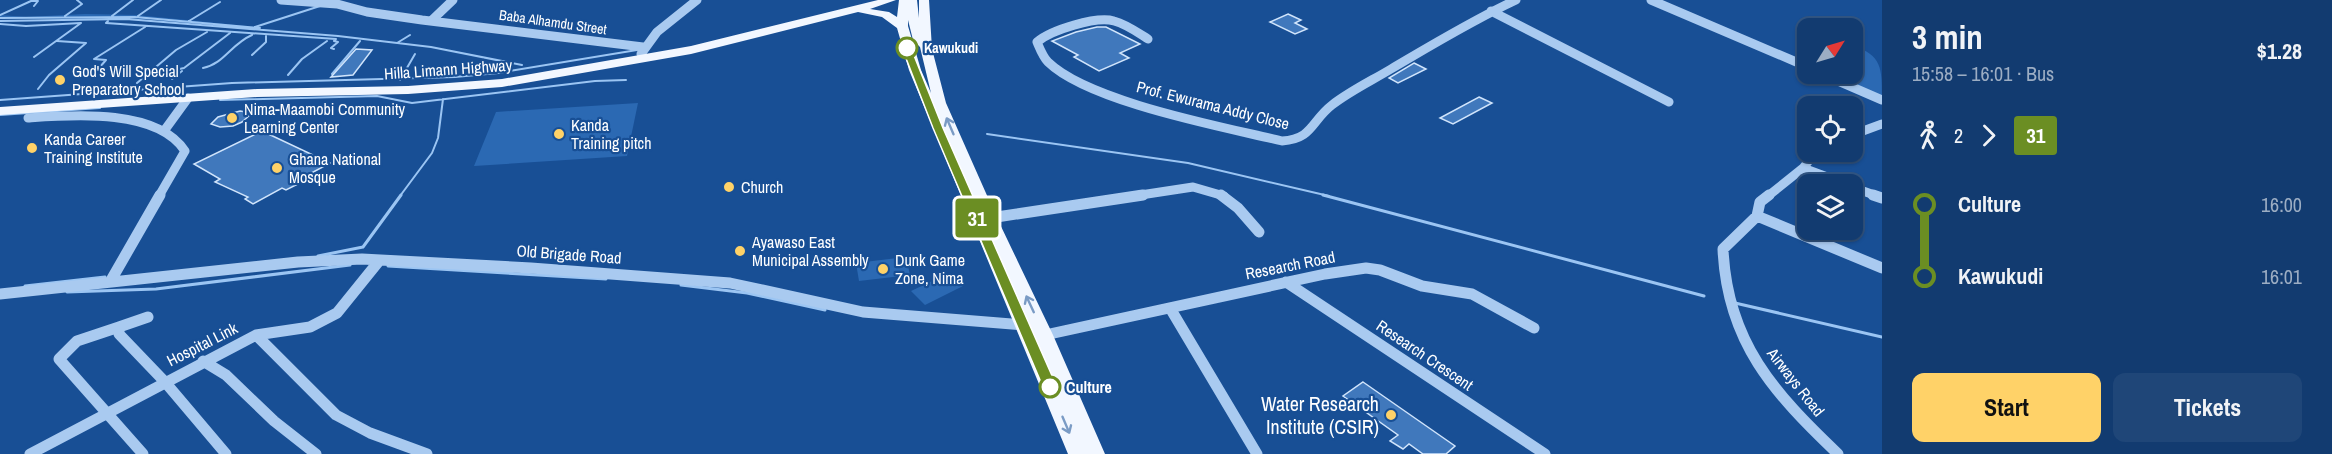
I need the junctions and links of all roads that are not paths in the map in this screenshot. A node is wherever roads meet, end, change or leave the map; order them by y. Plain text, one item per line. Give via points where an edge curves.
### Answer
1 (281, 0) edge
2 (349, 0) edge
3 (453, 0) edge
4 (697, 0) edge
5 (872, 0) edge
6 (891, 0) edge
7 (904, 0) edge
8 (1516, 0) edge
9 (1651, 0) edge
10 (923, 2) edge
11 (338, 4) junction
12 (852, 5) edge
13 (1491, 11) junction
14 (824, 17) junction
15 (431, 21) junction
16 (902, 26) junction
17 (1148, 39) dead end
18 (642, 50) junction
19 (1797, 62) edge
20 (1845, 84) edge
21 (188, 98) junction
22 (1882, 100) edge
23 (1669, 102) dead end
24 (0, 104) edge
25 (0, 111) edge
26 (28, 118) dead end
27 (1882, 124) edge
28 (164, 131) junction
29 (1863, 131) edge
30 (1808, 162) edge
31 (1803, 168) junction
32 (1819, 174) edge
33 (1863, 191) edge
34 (1882, 198) edge
35 (1757, 216) junction
36 (990, 218) junction
37 (1259, 232) dead end
38 (379, 261) junction
39 (1882, 268) edge
40 (110, 282) junction
41 (1286, 282) junction
42 (0, 294) edge
43 (1170, 308) junction
44 (148, 316) dead end
45 (1023, 325) junction
46 (119, 327) junction
47 (1534, 328) dead end
48 (256, 335) junction
49 (1045, 335) junction
50 (203, 361) junction
51 (165, 382) junction
52 (107, 413) junction
53 (30, 454) edge
54 (143, 454) edge
55 (226, 454) edge
56 (316, 454) edge
57 (427, 454) edge
58 (1078, 454) edge
59 (1095, 454) edge
60 (1257, 454) edge
61 (1545, 454) edge
62 (1838, 454) edge

1 - 11 street, Baba Alhamdu Street
2 - 11 street
3 - 15 street
4 - 18 street
5 - 14 main road
6 - 12 main road, Hilla Limann Highway
7 - 16 main road
8 - 13 street, Prof. Ewurama Addy Close
9 - 19 street
36 -> 10 main road via 940,102 926,49
11 - 15 street, Baba Alhamdu Street
12 - 14 main road, Hilla Limann Highway
12 - 16 main road via 885,14
12 - 18 main road, Hilla Limann Highway via 745,31
13 - 17 street, Prof. Ewurama Addy Close via 1358,87 1328,107 1308,135 1294,141 1190,117 1089,87 1048,63 1037,42 1046,34 1107,20
13 - 23 street
14 - 21 main road, Hilla Limann Highway via 660,57 502,83
15 - 18 street, Baba Alhamdu Street
16 - 45 main road via 938,128
18 - 24 main road, Hilla Limann Highway via 534,72 443,81
20 - 22 street
21 - 25 main road, Hilla Limann Highway
21 - 28 street
26 - 28 street via 97,115
27 - 29 street
28 - 40 street via 183,143 185,151
30 - 31 street, Airways Road
31 - 32 street
31 - 35 street, Airways Road via 1760,202
33 - 34 street
35 - 39 street
35 - 62 street, Airways Road via 1723,249 1728,304 1762,370
36 - 37 street via 1193,187 1208,188 1232,200
49 -> 36 main road
38 - 40 street, Old Brigade Road via 298,262
38 - 45 street, Old Brigade Road via 730,283 863,312
38 - 48 street, Hospital Link via 337,314 310,327
40 - 42 street, Old Brigade Road
41 - 43 street, Research Road
41 - 47 street, Research Road via 1366,268 1380,270 1422,286 1472,294
41 - 61 street, Research Crescent
43 - 49 street, Research Road
43 - 60 street
44 - 46 street
45 -> 58 main road
46 - 51 street via 119,334
46 - 52 street via 82,338 64,349 59,359
48 - 50 street, Hospital Link
48 - 57 street via 336,415 370,433
49 - 59 main road
50 - 51 street, Hospital Link
50 - 56 street via 226,375
51 - 52 street, Hospital Link
51 - 55 street
52 - 53 street, Hospital Link
52 - 54 street

